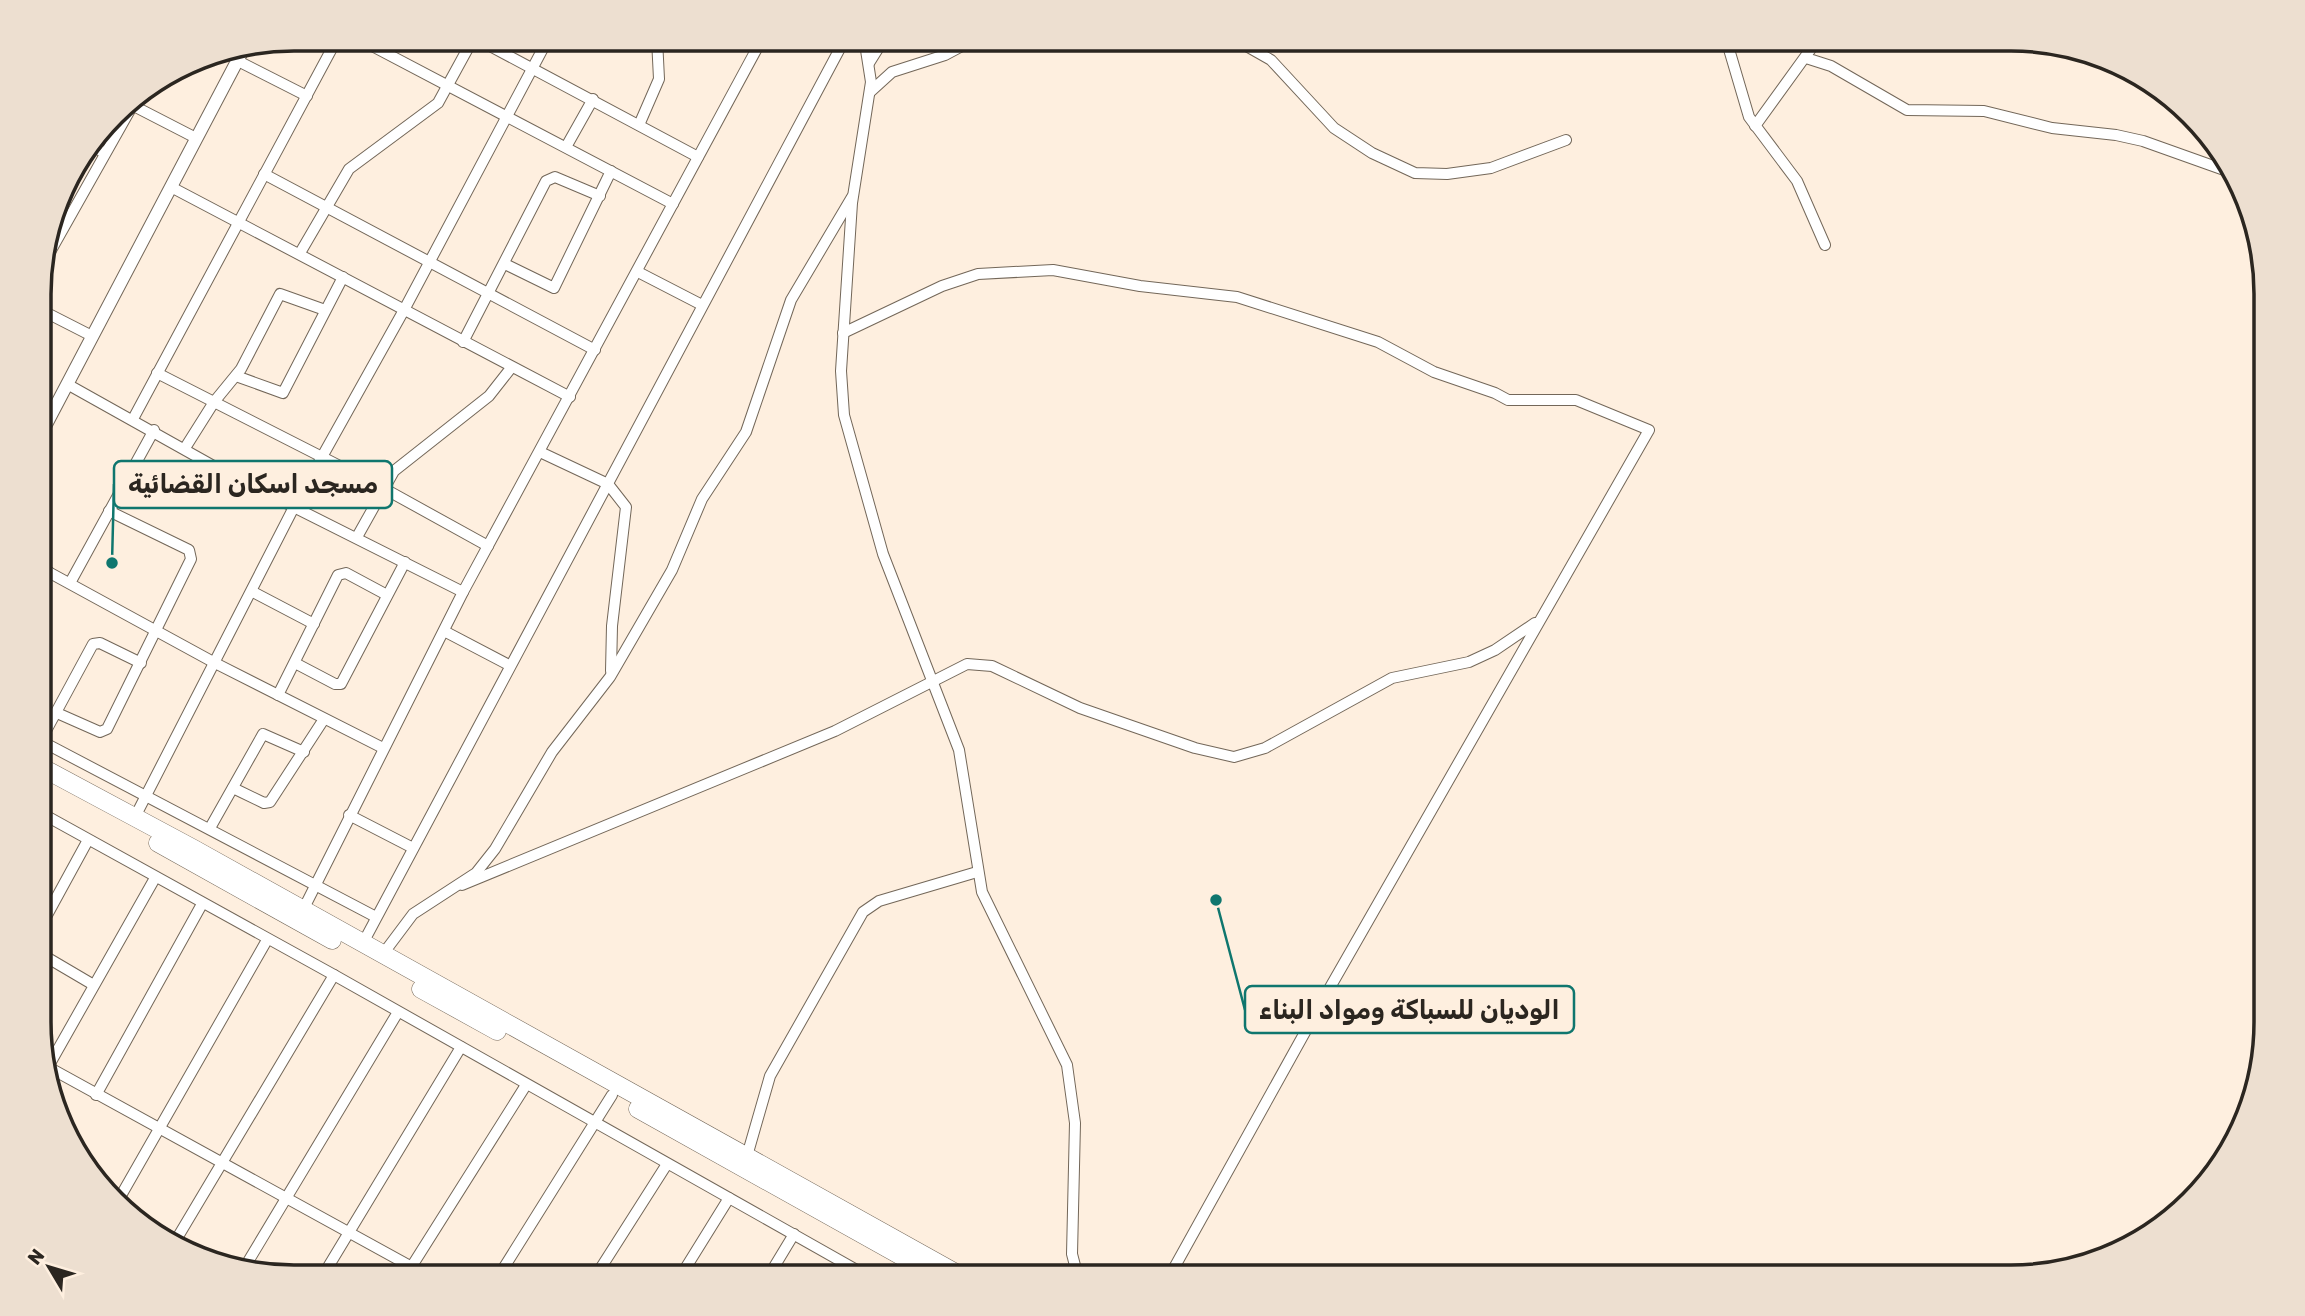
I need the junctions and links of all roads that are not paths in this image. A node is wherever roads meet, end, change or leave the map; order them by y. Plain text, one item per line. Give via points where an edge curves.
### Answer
1 (330, 51) edge
2 (384, 51) edge
3 (467, 51) edge
4 (501, 51) edge
5 (541, 51) edge
6 (658, 51) edge
7 (755, 51) edge
8 (838, 51) edge
9 (866, 51) edge
10 (876, 51) edge
11 (952, 51) edge
12 (1255, 51) edge
13 (1731, 51) edge
14 (1810, 51) edge
15 (240, 57) edge
16 (1806, 58) junction
17 (238, 61) junction
18 (869, 64) junction
19 (533, 67) junction
20 (448, 84) junction
21 (870, 92) junction
22 (307, 96) junction
23 (593, 99) junction
24 (138, 108) edge
25 (507, 115) junction
26 (639, 125) junction
27 (118, 126) edge
28 (1755, 126) junction
29 (196, 138) junction
30 (1566, 140) dead end
31 (566, 147) junction
32 (99, 150) edge
33 (105, 153) junction
34 (698, 157) junction
35 (2219, 168) edge
36 (611, 171) junction
37 (264, 174) junction
38 (171, 187) junction
39 (854, 195) junction
40 (600, 196) junction
41 (673, 204) junction
42 (324, 208) junction
43 (237, 221) junction
44 (57, 239) edge
45 (1825, 245) dead end
46 (300, 253) junction
47 (429, 263) junction
48 (505, 264) junction
49 (638, 272) junction
50 (343, 277) junction
51 (489, 295) junction
52 (702, 305) junction
53 (326, 310) junction
54 (404, 310) junction
55 (51, 315) edge
56 (843, 333) junction
57 (92, 336) junction
58 (463, 342) junction
59 (595, 351) junction
60 (511, 368) junction
61 (157, 373) junction
62 (236, 376) junction
63 (67, 384) junction
64 (570, 397) junction
65 (214, 402) junction
66 (51, 415) edge
67 (133, 419) junction
68 (154, 430) junction
69 (185, 449) junction
70 (540, 452) junction
71 (322, 457) junction
72 (608, 484) junction
73 (383, 488) junction
74 (294, 507) junction
75 (109, 512) junction
76 (357, 537) junction
77 (488, 545) junction
78 (405, 562) junction
79 (51, 573) edge
80 (70, 583) junction
81 (253, 592) junction
82 (463, 592) junction
83 (387, 595) junction
84 (1539, 621) junction
85 (314, 624) junction
86 (444, 631) junction
87 (158, 632) junction
88 (141, 663) junction
89 (215, 663) junction
90 (295, 663) junction
91 (509, 665) junction
92 (610, 677) junction
93 (935, 681) junction
94 (278, 695) junction
95 (57, 713) junction
96 (324, 719) junction
97 (51, 726) edge
98 (51, 746) edge
99 (383, 748) junction
100 (304, 752) junction
101 (51, 771) edge
102 (51, 786) edge
103 (233, 788) junction
104 (146, 796) junction
105 (349, 815) junction
106 (135, 817) junction
107 (51, 819) edge
108 (210, 828) junction
109 (88, 841) junction
110 (413, 848) junction
111 (977, 872) junction
112 (155, 878) junction
113 (314, 884) junction
114 (462, 885) junction
115 (202, 904) junction
116 (51, 908) edge
117 (303, 910) junction
118 (376, 917) junction
119 (267, 940) junction
120 (362, 943) junction
121 (383, 954) junction
122 (51, 960) edge
123 (334, 975) junction
124 (92, 985) junction
125 (398, 1012) junction
126 (461, 1047) junction
127 (53, 1056) edge
128 (57, 1073) edge
129 (526, 1084) junction
130 (96, 1095) junction
131 (612, 1095) junction
132 (595, 1123) junction
133 (159, 1130) junction
134 (747, 1156) junction
135 (221, 1163) junction
136 (667, 1164) junction
137 (122, 1194) edge
138 (286, 1198) junction
139 (729, 1198) junction
140 (349, 1231) junction
141 (794, 1234) junction
142 (178, 1236) edge
143 (249, 1260) edge
144 (329, 1265) edge
145 (408, 1265) edge
146 (412, 1265) edge
147 (506, 1265) edge
148 (603, 1265) edge
149 (687, 1265) edge
150 (775, 1265) edge
151 (845, 1265) edge
152 (917, 1265) edge
153 (942, 1265) edge
154 (1075, 1265) edge
155 (1177, 1265) edge

1 - 22 street
2 - 20 street
3 - 20 street
4 - 19 street
5 - 19 street
6 - 26 street via 659,79
7 - 34 street
8 - 52 street
9 - 18 street
10 - 18 street
11 - 21 street via 892,72
12 - 30 street via 1270,60 1334,128 1415,173 1491,168
13 - 28 street
14 - 16 street
15 - 17 street
16 - 28 street
16 - 35 street via 1831,66 1907,110 1984,110 2052,128 2143,141
17 - 22 street
17 - 29 street
18 - 21 street
19 - 23 street
19 - 25 street
20 - 25 street
20 - 42 street via 433,108 349,169
21 - 39 street
22 - 37 street
23 - 26 street
23 - 31 street
24 - 29 street
25 - 31 street
25 - 47 street
26 - 34 street
27 - 33 street
28 - 45 street via 1797,181
29 - 38 street
31 - 36 street
32 - 33 street
33 - 44 street
34 - 41 street
36 - 40 street
36 - 41 street
37 - 42 street
37 - 43 street
38 - 43 street
38 - 57 street
39 - 56 street
39 - 92 street via 791,300 746,432 702,499 673,569
40 - 48 street via 550,178
40 - 48 street via 554,288
41 - 49 street
42 - 46 street
42 - 47 street
43 - 46 street
43 - 61 street
46 - 50 street
47 - 51 street
47 - 54 street
48 - 51 street
49 - 52 street
49 - 59 street
50 - 53 street
50 - 54 street
51 - 58 street
51 - 59 street
52 - 72 street
53 - 62 street via 280,294
53 - 62 street via 284,393
54 - 58 street
54 - 71 street
55 - 57 street
56 - 84 street via 978,274 1053,270 1237,297 1378,342 1434,372 1507,400 1576,400 1649,430
56 - 93 street via 846,423 883,554
57 - 63 street
58 - 60 street
59 - 64 street
60 - 64 street
60 - 73 street via 489,396 398,466
61 - 65 street
61 - 67 street
62 - 65 street
63 - 66 street
63 - 67 street
64 - 70 street
65 - 69 street
65 - 71 street
67 - 68 street
68 - 69 street
68 - 75 street
69 - 74 street
70 - 72 street
70 - 77 street
71 - 73 street
71 - 74 street
72 - 91 street
72 - 92 street via 627,510
73 - 76 street
73 - 77 street
74 - 76 street
74 - 81 street
75 - 80 street
75 - 87 street via 192,554
76 - 78 street
77 - 82 street
78 - 82 street
78 - 83 street
79 - 80 street
80 - 87 street
81 - 85 street
81 - 89 street
82 - 86 street
83 - 85 street via 341,573
83 - 90 street via 340,685
84 - 93 street via 1469,662 1392,678 1265,748 1234,757 1080,708 992,666 967,664
84 - 155 street
85 - 90 street
86 - 91 street
86 - 99 street
87 - 88 street
87 - 89 street
88 - 95 street via 104,732
88 - 95 street via 100,643 93,645
89 - 94 street
89 - 104 street
90 - 94 street
91 - 110 street
92 - 114 street via 552,752 487,860
93 - 111 street via 959,750
93 - 114 street via 823,736
94 - 96 street
95 - 97 street
96 - 99 street
96 - 100 street
98 - 104 street
99 - 105 street
100 - 103 street via 270,802
100 - 103 street via 264,733
101 - 106 highway
102 - 131 highway
103 - 108 street
104 - 106 street
104 - 108 street
105 - 110 street
105 - 113 street
106 - 117 highway
107 - 109 street
108 - 113 street
109 - 112 street
109 - 116 street
110 - 118 street
111 - 134 street via 878,901 863,912 770,1076
111 - 154 street via 988,908 1067,1065 1075,1109
112 - 115 street
112 - 124 street
113 - 117 street
113 - 118 street
114 - 121 street via 413,914
115 - 119 street
115 - 130 street
117 - 120 highway
118 - 120 street
119 - 123 street
119 - 133 street
120 - 121 highway
121 - 134 highway
122 - 124 street
123 - 125 street
123 - 135 street
124 - 127 street
125 - 126 street
125 - 138 street
126 - 129 street
126 - 140 street
128 - 130 street
129 - 132 street
129 - 146 street
130 - 133 street
131 - 132 street
131 - 152 highway
132 - 136 street
132 - 147 street
133 - 135 street
133 - 137 street
134 - 153 highway
135 - 138 street
135 - 142 street
136 - 139 street
136 - 148 street
138 - 140 street
138 - 143 street
139 - 141 street
139 - 149 street
140 - 144 street
140 - 145 street
141 - 150 street
141 - 151 street

